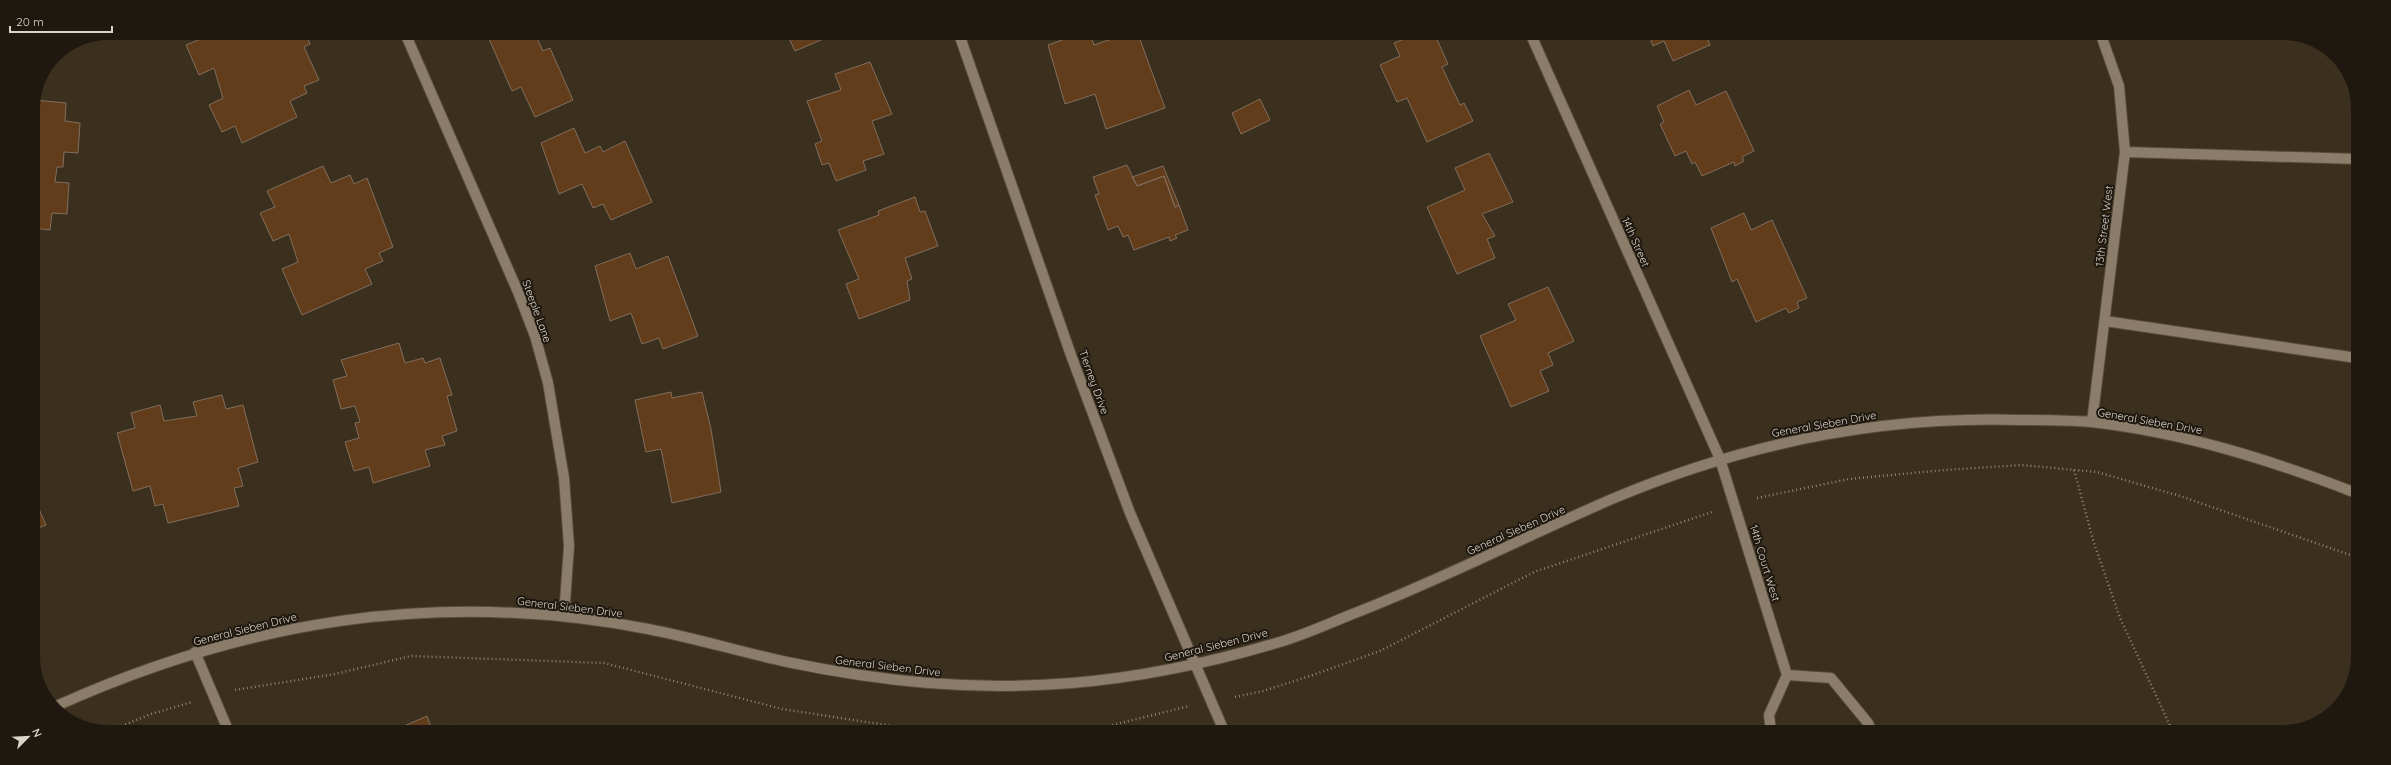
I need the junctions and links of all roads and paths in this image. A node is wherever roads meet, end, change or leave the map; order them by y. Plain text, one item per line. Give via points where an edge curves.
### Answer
1 (407, 40) edge
2 (961, 40) edge
3 (1533, 40) edge
4 (2103, 40) edge
5 (2125, 152) junction
6 (2351, 159) edge
7 (2105, 321) junction
8 (2351, 357) edge
9 (2092, 422) junction
10 (1720, 459) junction
11 (2074, 470) junction
12 (2351, 490) edge
13 (1734, 505) junction
14 (2351, 554) edge
15 (564, 616) junction
16 (195, 652) junction
17 (1194, 665) junction
18 (1787, 675) junction
19 (213, 696) junction
20 (1211, 702) junction
21 (60, 705) edge
22 (124, 725) edge
23 (226, 725) edge
24 (886, 725) edge
25 (1114, 725) edge
26 (1221, 725) edge
27 (1770, 725) edge
28 (1869, 725) edge
29 (2170, 725) edge

1 - 15 street, Steeple Lane via 518,292 535,336 548,383 564,478 569,546
2 - 17 street, Tierney Drive via 1088,402 1130,513
3 - 10 street, 14th Street
4 - 5 street, 13th Street West via 2119,86
5 - 6 street
5 - 7 street, 13th Street West
7 - 8 street
7 - 9 street, 13th Street West
9 - 10 street, General Sieben Drive via 1982,419 1916,421 1785,442
9 - 12 street, General Sieben Drive via 2178,437 2241,452
10 - 13 street, 14th Court West
10 - 17 street, General Sieben Drive via 1664,478 1609,501 1380,604 1287,640
11 - 13 path via 2022,466 1849,479
11 - 14 path via 2097,472 2180,496
11 - 29 path via 2094,543 2120,618
13 - 18 street, 14th Court West
13 - 20 path via 1534,572 1380,650 1263,691
15 - 16 street, General Sieben Drive via 450,611 384,615 254,636
15 - 17 street, General Sieben Drive via 648,629 780,661 908,683 957,686 1073,683 1137,676
16 - 19 street
16 - 21 street, General Sieben Drive via 145,669
17 - 20 street, Tierney Drive
18 - 27 street via 1769,715
18 - 28 street via 1831,678
19 - 22 path via 151,714
19 - 23 street
19 - 24 path via 335,674 411,656 597,662 782,709
20 - 25 path
20 - 26 street, Tierney Drive

